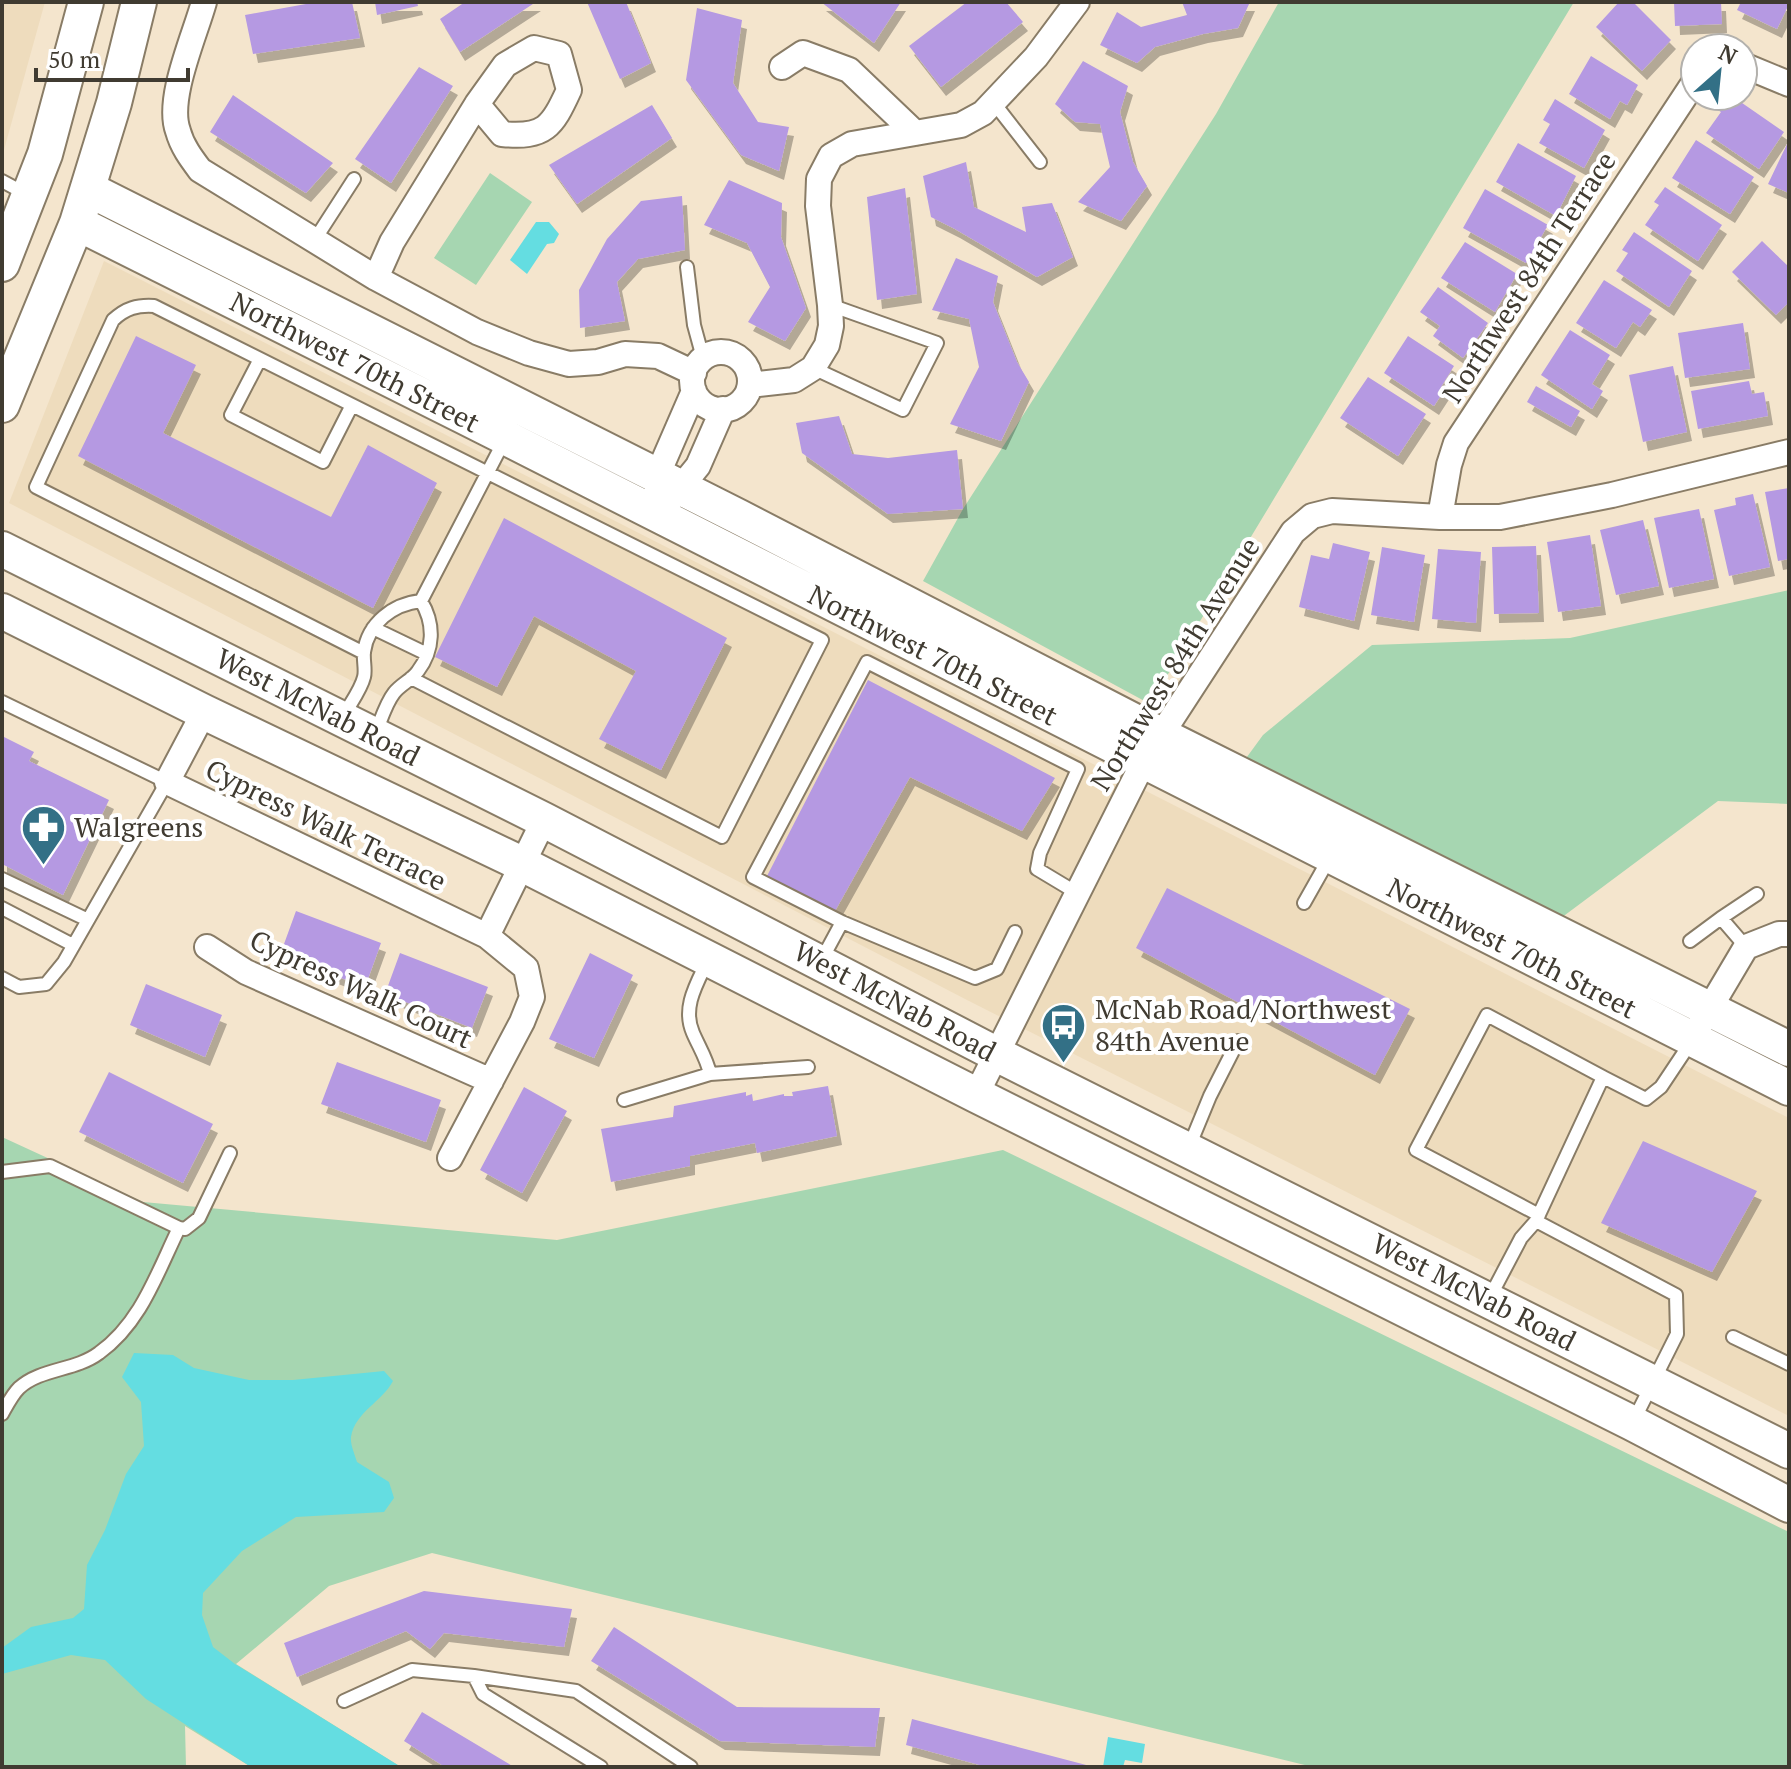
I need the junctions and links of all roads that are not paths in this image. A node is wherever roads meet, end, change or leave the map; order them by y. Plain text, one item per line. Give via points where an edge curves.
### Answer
1 (86, 2) edge
2 (139, 2) edge
3 (204, 2) edge
4 (1077, 2) edge
5 (782, 67) dead end
6 (1759, 72) edge
7 (1789, 84) edge
8 (994, 103) junction
9 (477, 104) dead end
10 (1679, 105) edge
11 (915, 133) junction
12 (1040, 162) dead end
13 (354, 179) dead end
14 (16, 188) edge
15 (88, 189) junction
16 (77, 223) junction
17 (314, 241) junction
18 (2, 264) edge
19 (243, 267) junction
20 (687, 267) dead end
21 (376, 278) junction
22 (229, 299) junction
23 (830, 305) junction
24 (365, 328) junction
25 (260, 359) junction
26 (349, 359) junction
27 (813, 368) junction
28 (697, 374) junction
29 (750, 385) junction
30 (2, 405) edge
31 (352, 405) junction
32 (723, 409) junction
33 (505, 437) junction
34 (1789, 452) edge
35 (488, 473) junction
36 (669, 482) junction
37 (657, 514) junction
38 (1440, 517) junction
39 (2, 549) edge
40 (862, 581) junction
41 (421, 601) junction
42 (2, 611) edge
43 (846, 611) junction
44 (373, 628) junction
45 (364, 653) junction
46 (427, 654) junction
47 (411, 678) junction
48 (2, 702) edge
49 (204, 712) junction
50 (342, 719) junction
51 (374, 735) junction
52 (1153, 748) junction
53 (167, 782) junction
54 (544, 820) junction
55 (1330, 856) junction
56 (522, 864) junction
57 (2, 879) edge
58 (1077, 893) junction
59 (1757, 894) dead end
60 (1304, 903) dead end
61 (2, 908) edge
62 (1721, 918) junction
63 (88, 920) junction
64 (842, 922) junction
65 (1015, 932) dead end
66 (1789, 934) edge
67 (487, 936) junction
68 (1690, 941) dead end
69 (73, 945) junction
70 (207, 947) dead end
71 (1746, 947) junction
72 (708, 959) junction
73 (821, 961) junction
74 (2, 978) edge
75 (1709, 1009) junction
76 (1692, 1039) junction
77 (1238, 1041) dead end
78 (1789, 1049) edge
79 (996, 1054) junction
80 (808, 1067) dead end
81 (710, 1074) junction
82 (1603, 1077) junction
83 (491, 1081) junction
84 (1789, 1088) edge
85 (976, 1095) junction
86 (624, 1100) dead end
87 (1188, 1148) junction
88 (230, 1153) dead end
89 (450, 1158) dead end
90 (2, 1172) edge
91 (1537, 1218) junction
92 (179, 1228) junction
93 (1489, 1299) junction
94 (1733, 1337) dead end
95 (1789, 1364) edge
96 (1652, 1382) junction
97 (2, 1414) edge
98 (1632, 1423) junction
99 (1789, 1451) edge
100 (1789, 1505) edge
101 (474, 1676) junction
102 (344, 1701) dead end
103 (601, 1767) edge
104 (691, 1767) edge

1 - 14 main road via 45,154
2 - 15 main road
3 - 17 street via 174,108 186,150 200,170
4 - 8 street
5 - 11 street via 803,53 849,70
6 - 7 street
8 - 11 street via 961,125
8 - 12 lane
9 - 21 street via 392,242
10 - 38 street, Northwest 84th Terrace via 1456,443
11 - 23 street via 852,144 831,156 819,179
13 - 17 lane
14 - 18 main road
15 - 16 main road
15 - 19 main road, Northwest 70th Street
16 - 22 main road, Northwest 70th Street
16 - 30 main road
17 - 21 street
19 - 22 main road
19 - 24 main road, Northwest 70th Street
20 - 28 lane
21 - 28 street via 477,332 529,353 569,364 625,354 658,356
22 - 26 main road, Northwest 70th Street
23 - 27 street via 827,345
23 - 27 lane via 937,343 903,410
24 - 26 main road
24 - 36 main road, Northwest 70th Street
25 - 31 lane
25 - 31 lane via 231,415 323,462
25 - 45 lane via 154,306 128,308 113,320 36,487
26 - 33 main road, Northwest 70th Street
27 - 29 street via 794,380
28 - 29 street via 721,352 740,359
28 - 32 street via 706,405
28 - 36 street
29 - 32 street via 740,402
31 - 35 lane
32 - 36 street via 698,466
33 - 35 lane
33 - 37 main road, Northwest 70th Street
34 - 38 street, Northwest 84th Avenue via 1514,514
35 - 41 lane
35 - 47 lane via 822,640 722,837
36 - 37 street
36 - 40 main road, Northwest 70th Street
37 - 43 main road, Northwest 70th Street
38 - 52 street, Northwest 84th Avenue via 1332,511 1312,516 1293,532
39 - 50 main road, West McNab Road
40 - 43 main road
40 - 52 main road, Northwest 70th Street
41 - 44 lane via 403,603
41 - 46 lane via 433,636
42 - 49 main road, West McNab Road
43 - 52 main road, Northwest 70th Street
44 - 45 lane
44 - 46 lane
45 - 50 lane via 364,677
46 - 47 lane
47 - 51 lane via 393,693
48 - 53 lane
49 - 53 street, Cypress Walk Terrace
49 - 56 main road, West McNab Road
50 - 51 main road, West McNab Road
51 - 54 main road, West McNab Road
52 - 55 main road, Northwest 70th Street
52 - 58 street, Northwest 84th Avenue
52 - 75 main road, Northwest 70th Street
53 - 63 lane
53 - 67 street, Cypress Walk Terrace
54 - 56 street
54 - 73 main road, West McNab Road
55 - 60 lane
55 - 76 main road, Northwest 70th Street
56 - 67 street
56 - 72 main road, West McNab Road
57 - 63 lane
58 - 64 lane via 1037,869 1078,769 867,662 753,877
58 - 79 street, Northwest 84th Avenue
59 - 62 lane
61 - 69 lane
62 - 68 lane
62 - 71 lane
63 - 69 lane
64 - 65 lane via 975,978 997,969
64 - 73 lane
66 - 71 street
67 - 83 street, Cypress Walk Terrace via 526,968 532,997
69 - 74 lane via 46,984 19,987
70 - 83 street, Cypress Walk Court via 246,972
71 - 75 street
72 - 81 lane via 688,1014
72 - 85 main road, West McNab Road
73 - 79 main road, West McNab Road
75 - 76 street
75 - 78 main road, Northwest 70th Street
76 - 82 lane via 1661,1087 1646,1099
76 - 84 main road, Northwest 70th Street
77 - 87 lane
79 - 85 street, Northwest 84th Avenue
79 - 87 main road, West McNab Road
80 - 81 lane
81 - 86 lane
82 - 91 lane
82 - 91 lane via 1487,1015 1416,1150
83 - 89 street, Cypress Walk Terrace
85 - 98 main road, West McNab Road
87 - 93 main road, West McNab Road
88 - 92 lane via 199,1218
90 - 92 lane via 50,1166
91 - 93 lane
91 - 96 lane via 1676,1295 1677,1334
92 - 97 lane via 136,1317 91,1358 28,1381
93 - 96 main road, West McNab Road
94 - 95 lane
96 - 98 lane
96 - 99 main road, West McNab Road
98 - 100 main road, West McNab Road
101 - 102 lane via 412,1670
101 - 103 lane via 483,1694
101 - 104 lane via 576,1691

